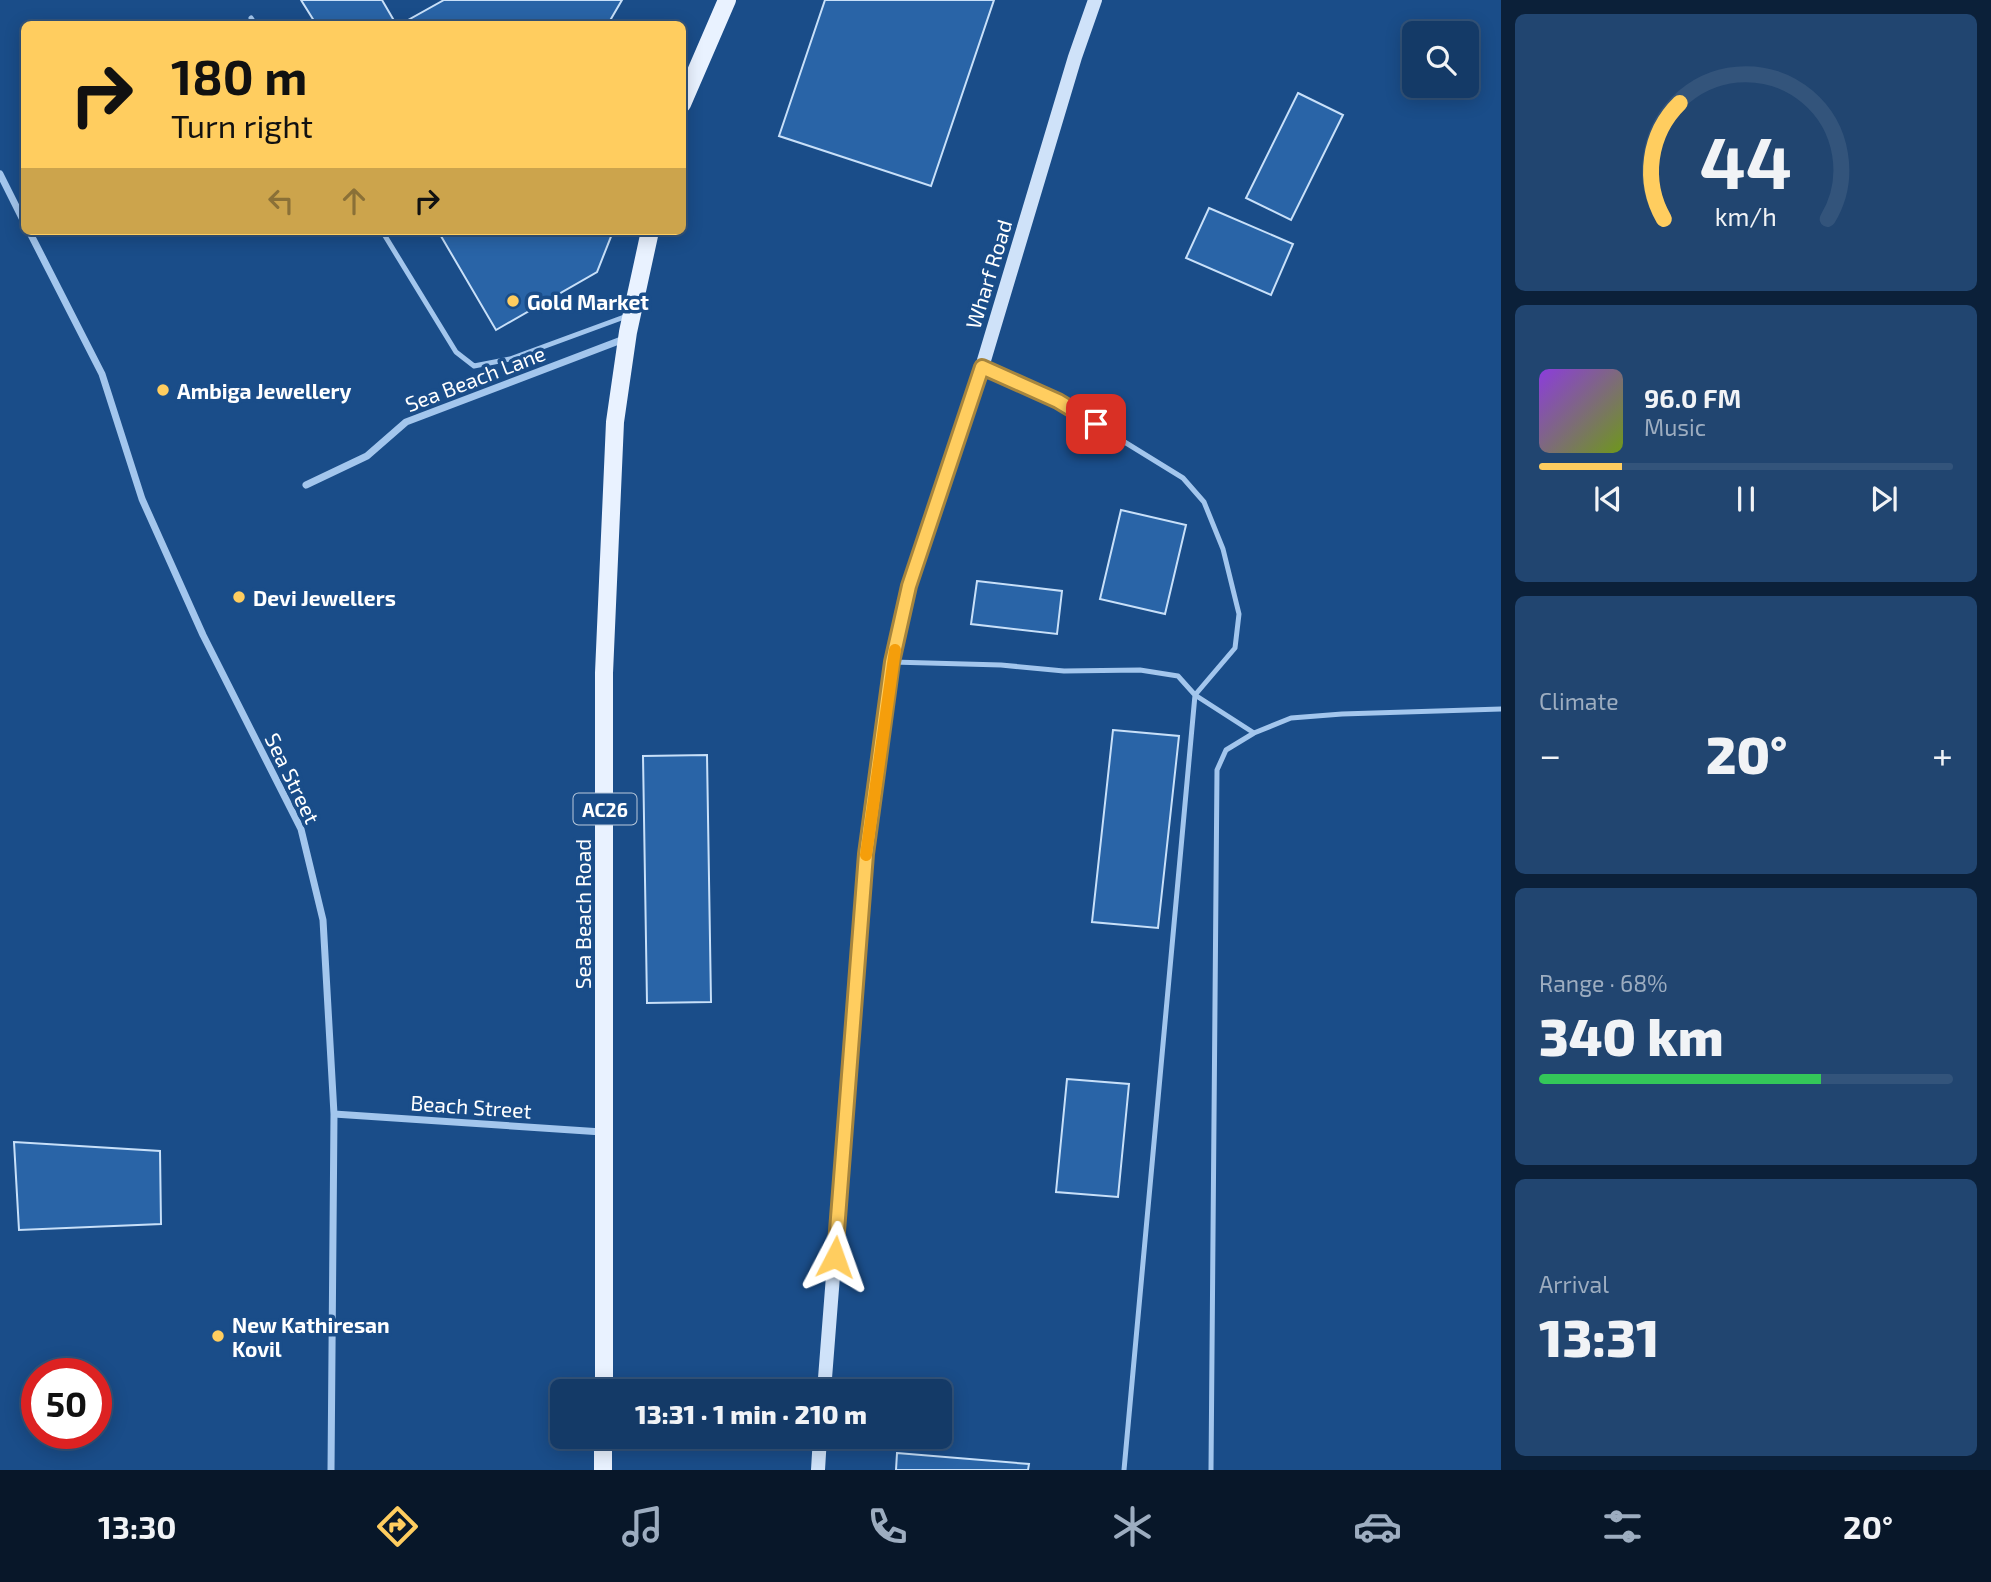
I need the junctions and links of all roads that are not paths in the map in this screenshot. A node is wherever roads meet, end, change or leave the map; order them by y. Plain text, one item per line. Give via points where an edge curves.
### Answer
1 (727, 0) edge
2 (1095, 0) edge
3 (686, 95) edge
4 (0, 174) edge
5 (21, 216) edge
6 (31, 235) edge
7 (384, 235) edge
8 (649, 235) edge
9 (633, 313) junction
10 (628, 337) junction
11 (982, 367) junction
12 (306, 485) dead end
13 (892, 662) junction
14 (1195, 695) junction
15 (1501, 709) edge
16 (1254, 733) junction
17 (334, 1114) junction
18 (605, 1132) junction
19 (604, 1379) edge
20 (825, 1379) edge
21 (603, 1449) edge
22 (820, 1449) edge
23 (331, 1470) edge
24 (603, 1470) edge
25 (818, 1470) edge
26 (1124, 1470) edge
27 (1211, 1470) edge

1 - 3 main road
2 - 11 main road, Wharf Road
4 - 5 street
6 - 17 street, Sea Street via 102,374 142,499 203,635 302,829 323,920
7 - 9 lane via 456,352 474,366 510,359
8 - 9 main road, Sea Beach Road / AC26
9 - 10 main road, Sea Beach Road / AC26
10 - 12 street, Sea Beach Lane via 406,422 366,456
10 - 18 main road, Sea Beach Road / AC26 via 615,422 604,673
11 - 13 main road, Wharf Road via 909,586
11 - 14 lane via 1058,401 1183,478 1204,502 1223,549 1239,614 1234,648
13 - 14 lane via 1140,670 1178,676
13 - 20 main road, Wharf Road via 866,854
14 - 16 lane
14 - 26 lane
15 - 16 lane via 1291,718
16 - 27 lane via 1226,750 1217,770
17 - 18 street, Beach Street
17 - 23 street, Sea Street
18 - 19 main road, Sea Beach Road / AC26
21 - 24 main road
22 - 25 main road

